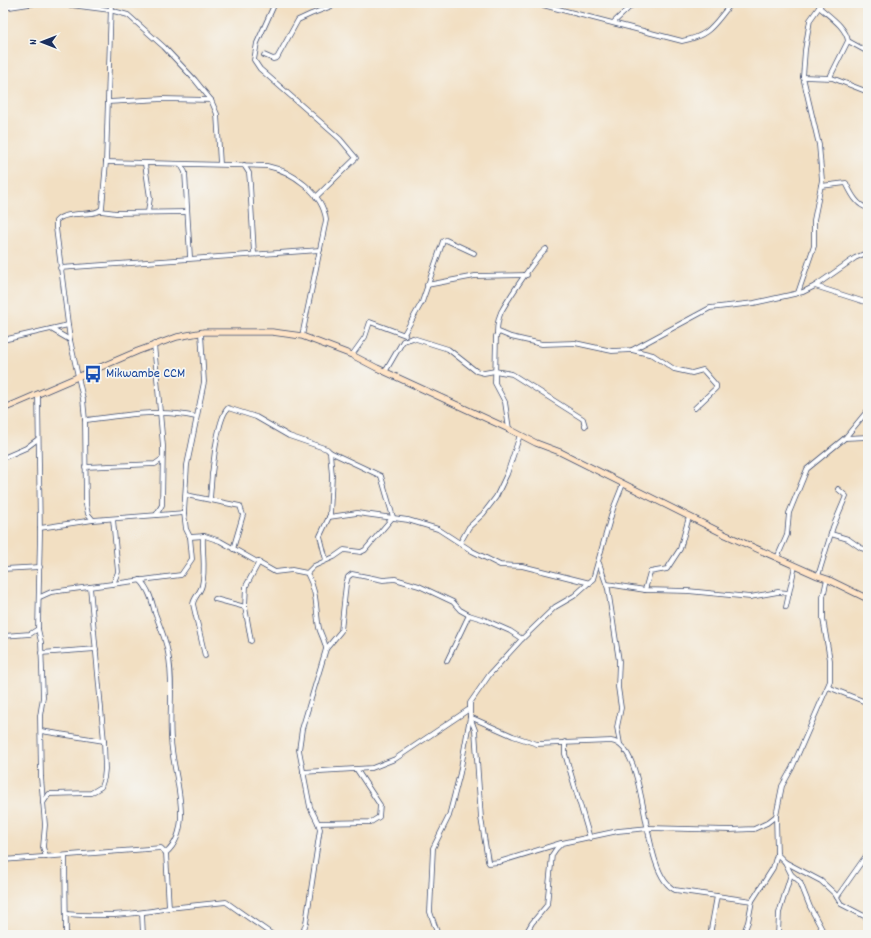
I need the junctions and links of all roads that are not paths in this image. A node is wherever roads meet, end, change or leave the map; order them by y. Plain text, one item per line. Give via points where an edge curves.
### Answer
1 (38, 3) edge
2 (111, 3) edge
3 (276, 3) edge
4 (340, 3) edge
5 (535, 3) edge
6 (634, 3) edge
7 (732, 3) edge
8 (820, 5) edge
9 (3, 8) edge
10 (110, 10) junction
11 (614, 22) junction
12 (848, 41) junction
13 (868, 52) edge
14 (264, 56) dead end
15 (830, 77) junction
16 (803, 78) junction
17 (868, 92) edge
18 (211, 100) junction
19 (108, 102) junction
20 (106, 162) junction
21 (144, 164) junction
22 (220, 164) junction
23 (181, 165) junction
24 (191, 165) junction
25 (244, 165) junction
26 (185, 172) junction
27 (821, 186) junction
28 (316, 196) junction
29 (868, 208) edge
30 (101, 211) junction
31 (148, 212) junction
32 (186, 212) junction
33 (546, 249) dead end
34 (320, 250) junction
35 (474, 252) dead end
36 (868, 252) edge
37 (254, 254) junction
38 (190, 258) junction
39 (60, 268) junction
40 (527, 275) junction
41 (427, 285) junction
42 (815, 286) junction
43 (798, 293) junction
44 (868, 303) edge
45 (68, 326) junction
46 (50, 329) junction
47 (201, 332) junction
48 (497, 333) junction
49 (404, 334) junction
50 (302, 336) junction
51 (411, 338) junction
52 (3, 340) edge
53 (70, 340) junction
54 (154, 344) junction
55 (632, 350) junction
56 (352, 355) junction
57 (495, 371) junction
58 (385, 372) junction
59 (77, 378) junction
60 (38, 394) junction
61 (694, 408) dead end
62 (3, 409) edge
63 (868, 410) edge
64 (161, 412) junction
65 (196, 417) junction
66 (85, 420) junction
67 (585, 426) dead end
68 (509, 429) junction
69 (520, 436) junction
70 (868, 437) edge
71 (844, 438) junction
72 (38, 439) junction
73 (330, 452) junction
74 (3, 458) edge
75 (162, 459) junction
76 (85, 467) junction
77 (623, 484) junction
78 (838, 489) dead end
79 (186, 495) junction
80 (210, 499) junction
81 (162, 505) junction
82 (184, 513) junction
83 (167, 514) junction
84 (156, 515) junction
85 (329, 517) junction
86 (393, 517) junction
87 (689, 517) junction
88 (112, 519) junction
89 (93, 520) junction
90 (40, 528) junction
91 (831, 534) junction
92 (202, 536) junction
93 (190, 537) junction
94 (460, 543) junction
95 (233, 549) junction
96 (868, 550) edge
97 (777, 558) junction
98 (326, 560) junction
99 (259, 562) junction
100 (598, 563) junction
101 (795, 566) junction
102 (40, 567) junction
103 (3, 569) edge
104 (307, 573) junction
105 (117, 575) junction
106 (818, 576) junction
107 (827, 579) junction
108 (140, 580) junction
109 (126, 582) junction
110 (590, 583) junction
111 (113, 584) junction
112 (607, 584) junction
113 (90, 588) junction
114 (645, 590) junction
115 (789, 593) junction
116 (40, 597) junction
117 (215, 599) dead end
118 (868, 599) edge
119 (245, 607) junction
120 (786, 607) dead end
121 (469, 615) junction
122 (38, 629) junction
123 (3, 636) edge
124 (522, 639) junction
125 (251, 641) dead end
126 (96, 648) junction
127 (326, 649) junction
128 (41, 653) junction
129 (205, 656) dead end
130 (447, 661) dead end
131 (828, 687) junction
132 (868, 703) edge
133 (468, 710) junction
134 (470, 717) junction
135 (40, 731) junction
136 (104, 741) junction
137 (564, 742) junction
138 (620, 744) junction
139 (357, 770) junction
140 (303, 772) junction
141 (43, 803) junction
142 (776, 816) junction
143 (318, 823) junction
144 (649, 828) junction
145 (590, 838) junction
146 (562, 843) junction
147 (545, 848) junction
148 (166, 853) junction
149 (778, 854) junction
150 (868, 854) edge
151 (552, 855) junction
152 (65, 856) junction
153 (46, 857) junction
154 (3, 860) edge
155 (785, 862) junction
156 (791, 874) junction
157 (717, 896) junction
158 (837, 897) junction
159 (752, 901) junction
160 (169, 908) junction
161 (142, 913) junction
162 (66, 914) junction
163 (868, 918) edge
164 (3, 926) edge
165 (4, 935) edge
166 (66, 935) edge
167 (143, 935) edge
168 (273, 935) edge
169 (302, 935) edge
170 (438, 935) edge
171 (525, 935) edge
172 (710, 935) edge
173 (743, 935) edge
174 (778, 935) edge
175 (825, 935) edge

1 - 9 street
1 - 10 street
2 - 10 street
3 - 28 street via 257,43 254,60 260,69 340,140 356,158
4 - 14 street via 298,20 276,58
5 - 11 street
6 - 11 street
7 - 11 street via 708,32 682,41
8 - 12 street via 838,24
8 - 16 street via 810,20 806,37
10 - 18 street via 128,14 136,21 195,80
10 - 19 street
12 - 13 street
12 - 15 street
15 - 16 street
15 - 17 street
16 - 27 street via 819,146
18 - 19 street
18 - 22 street via 217,114
19 - 20 street
20 - 21 street
20 - 30 street
21 - 23 street
21 - 31 street via 150,198
22 - 24 street
22 - 25 street
23 - 24 street
23 - 26 street
24 - 26 street
25 - 28 street via 277,168 293,176
25 - 37 street via 249,173
26 - 32 street
27 - 29 street via 846,183 854,198 863,207
27 - 43 street via 814,220 814,246
28 - 34 street via 325,211 326,220
30 - 31 street
30 - 39 street via 63,216 56,221
31 - 32 street
32 - 38 street
33 - 40 street
34 - 37 street
34 - 50 street
35 - 41 street via 443,241
36 - 42 street
37 - 38 street
38 - 39 street
39 - 45 street
40 - 41 street via 475,276
40 - 48 street via 501,312
41 - 49 street via 422,302
42 - 43 street
42 - 44 street
43 - 55 street via 754,303 710,308
45 - 46 street
45 - 53 street
46 - 52 street
46 - 53 street
47 - 50 main road via 272,332
47 - 54 main road
47 - 65 street via 204,382
48 - 55 street via 542,344 575,343 612,351
48 - 57 street
49 - 51 street
49 - 56 street via 370,322 365,337
50 - 56 main road
51 - 57 street via 448,349 476,371
51 - 58 street via 404,340 398,347
53 - 59 street
54 - 59 main road
54 - 64 street
55 - 61 street via 653,355 674,369 692,373 703,370 716,388
56 - 58 main road
57 - 67 street via 512,374 584,419
57 - 68 street via 495,383 505,402
58 - 68 main road
59 - 60 main road
59 - 66 street
60 - 62 main road
60 - 72 street
63 - 71 street
64 - 65 street
64 - 66 street
64 - 75 street
65 - 79 street via 186,465
66 - 76 street
68 - 69 main road
69 - 77 main road via 560,452
69 - 94 street via 496,497 483,514 469,526
70 - 71 street
71 - 97 street via 807,469 789,513 787,535
72 - 74 street via 26,448
72 - 90 street
73 - 80 street via 289,436 256,417 228,408 213,456
73 - 85 street via 332,476
73 - 86 street via 381,476
75 - 76 street via 154,464
75 - 81 street
76 - 89 street via 86,508
77 - 87 main road
77 - 100 street
78 - 91 street via 846,496
79 - 80 street
79 - 82 street
80 - 95 street via 240,506 242,509
81 - 83 street
81 - 84 street
82 - 83 street
82 - 93 street
83 - 84 street
84 - 88 street
85 - 86 street via 354,513
85 - 98 street via 320,536
86 - 94 street via 438,529
86 - 98 street via 365,550 344,550
87 - 97 main road
87 - 114 street via 678,552 667,569 650,572
88 - 89 street
88 - 105 street
89 - 90 street
90 - 102 street
91 - 96 street via 848,539
91 - 106 street
92 - 93 street
92 - 95 street via 220,541
92 - 129 street via 203,582 193,604
93 - 108 street via 192,558 181,575
94 - 110 street via 502,566 522,566
95 - 99 street
97 - 101 main road
98 - 104 street
99 - 104 street via 275,572 292,570
99 - 119 street via 246,586
100 - 110 street
100 - 112 street
101 - 106 main road
101 - 115 street
102 - 103 street
102 - 116 street
104 - 127 street via 316,593 319,626
105 - 109 street
105 - 111 street
106 - 107 main road
107 - 118 main road
107 - 131 street via 823,597 823,620 831,672
108 - 109 street
108 - 148 street via 150,595 167,647 170,667 171,739 181,812 178,837
109 - 111 street
110 - 124 street via 555,607
111 - 113 street
112 - 114 street
112 - 138 street via 619,661 618,688 621,708 617,727
113 - 116 street via 47,593
113 - 126 street
114 - 115 street via 750,597 776,592
115 - 120 street
116 - 122 street
117 - 119 street
119 - 125 street
121 - 124 street via 497,625
121 - 127 street via 460,610 454,602 419,586 395,579 383,580 352,574 346,584 341,631
121 - 130 street
122 - 123 street via 30,634
122 - 128 street
124 - 133 street via 472,698
126 - 128 street
126 - 136 street
127 - 140 street via 302,729 299,750
128 - 135 street via 43,697
131 - 132 street
131 - 142 street via 782,786
133 - 134 street
133 - 139 street via 395,759 372,768
134 - 137 street via 535,744
134 - 147 street via 475,730 481,818 489,863
134 - 170 street via 460,774 449,816 433,848 430,912
135 - 136 street
135 - 141 street
136 - 141 street via 106,769 103,784 98,790 91,793 49,794
137 - 138 street via 611,741
137 - 145 street via 565,754
138 - 144 street via 634,766
139 - 140 street
139 - 143 street via 380,805 379,817 373,821
140 - 143 street via 310,807
141 - 153 street via 43,847
142 - 144 street via 767,823 750,829
142 - 149 street
143 - 169 street via 319,833 306,924
144 - 145 street via 618,831
144 - 157 street via 655,862 670,888
145 - 146 street
146 - 147 street
146 - 151 street
147 - 151 street
148 - 152 street via 159,847
148 - 160 street
149 - 155 street
149 - 159 street
150 - 158 street
151 - 171 street via 547,905
152 - 153 street
152 - 162 street
153 - 154 street
155 - 156 street
155 - 158 street via 821,881
156 - 174 street via 779,913
156 - 175 street via 800,882
157 - 159 street
157 - 172 street
158 - 163 street via 841,904
159 - 173 street
160 - 161 street
160 - 168 street via 226,902
161 - 162 street via 93,916
161 - 167 street
162 - 166 street
164 - 165 main road

